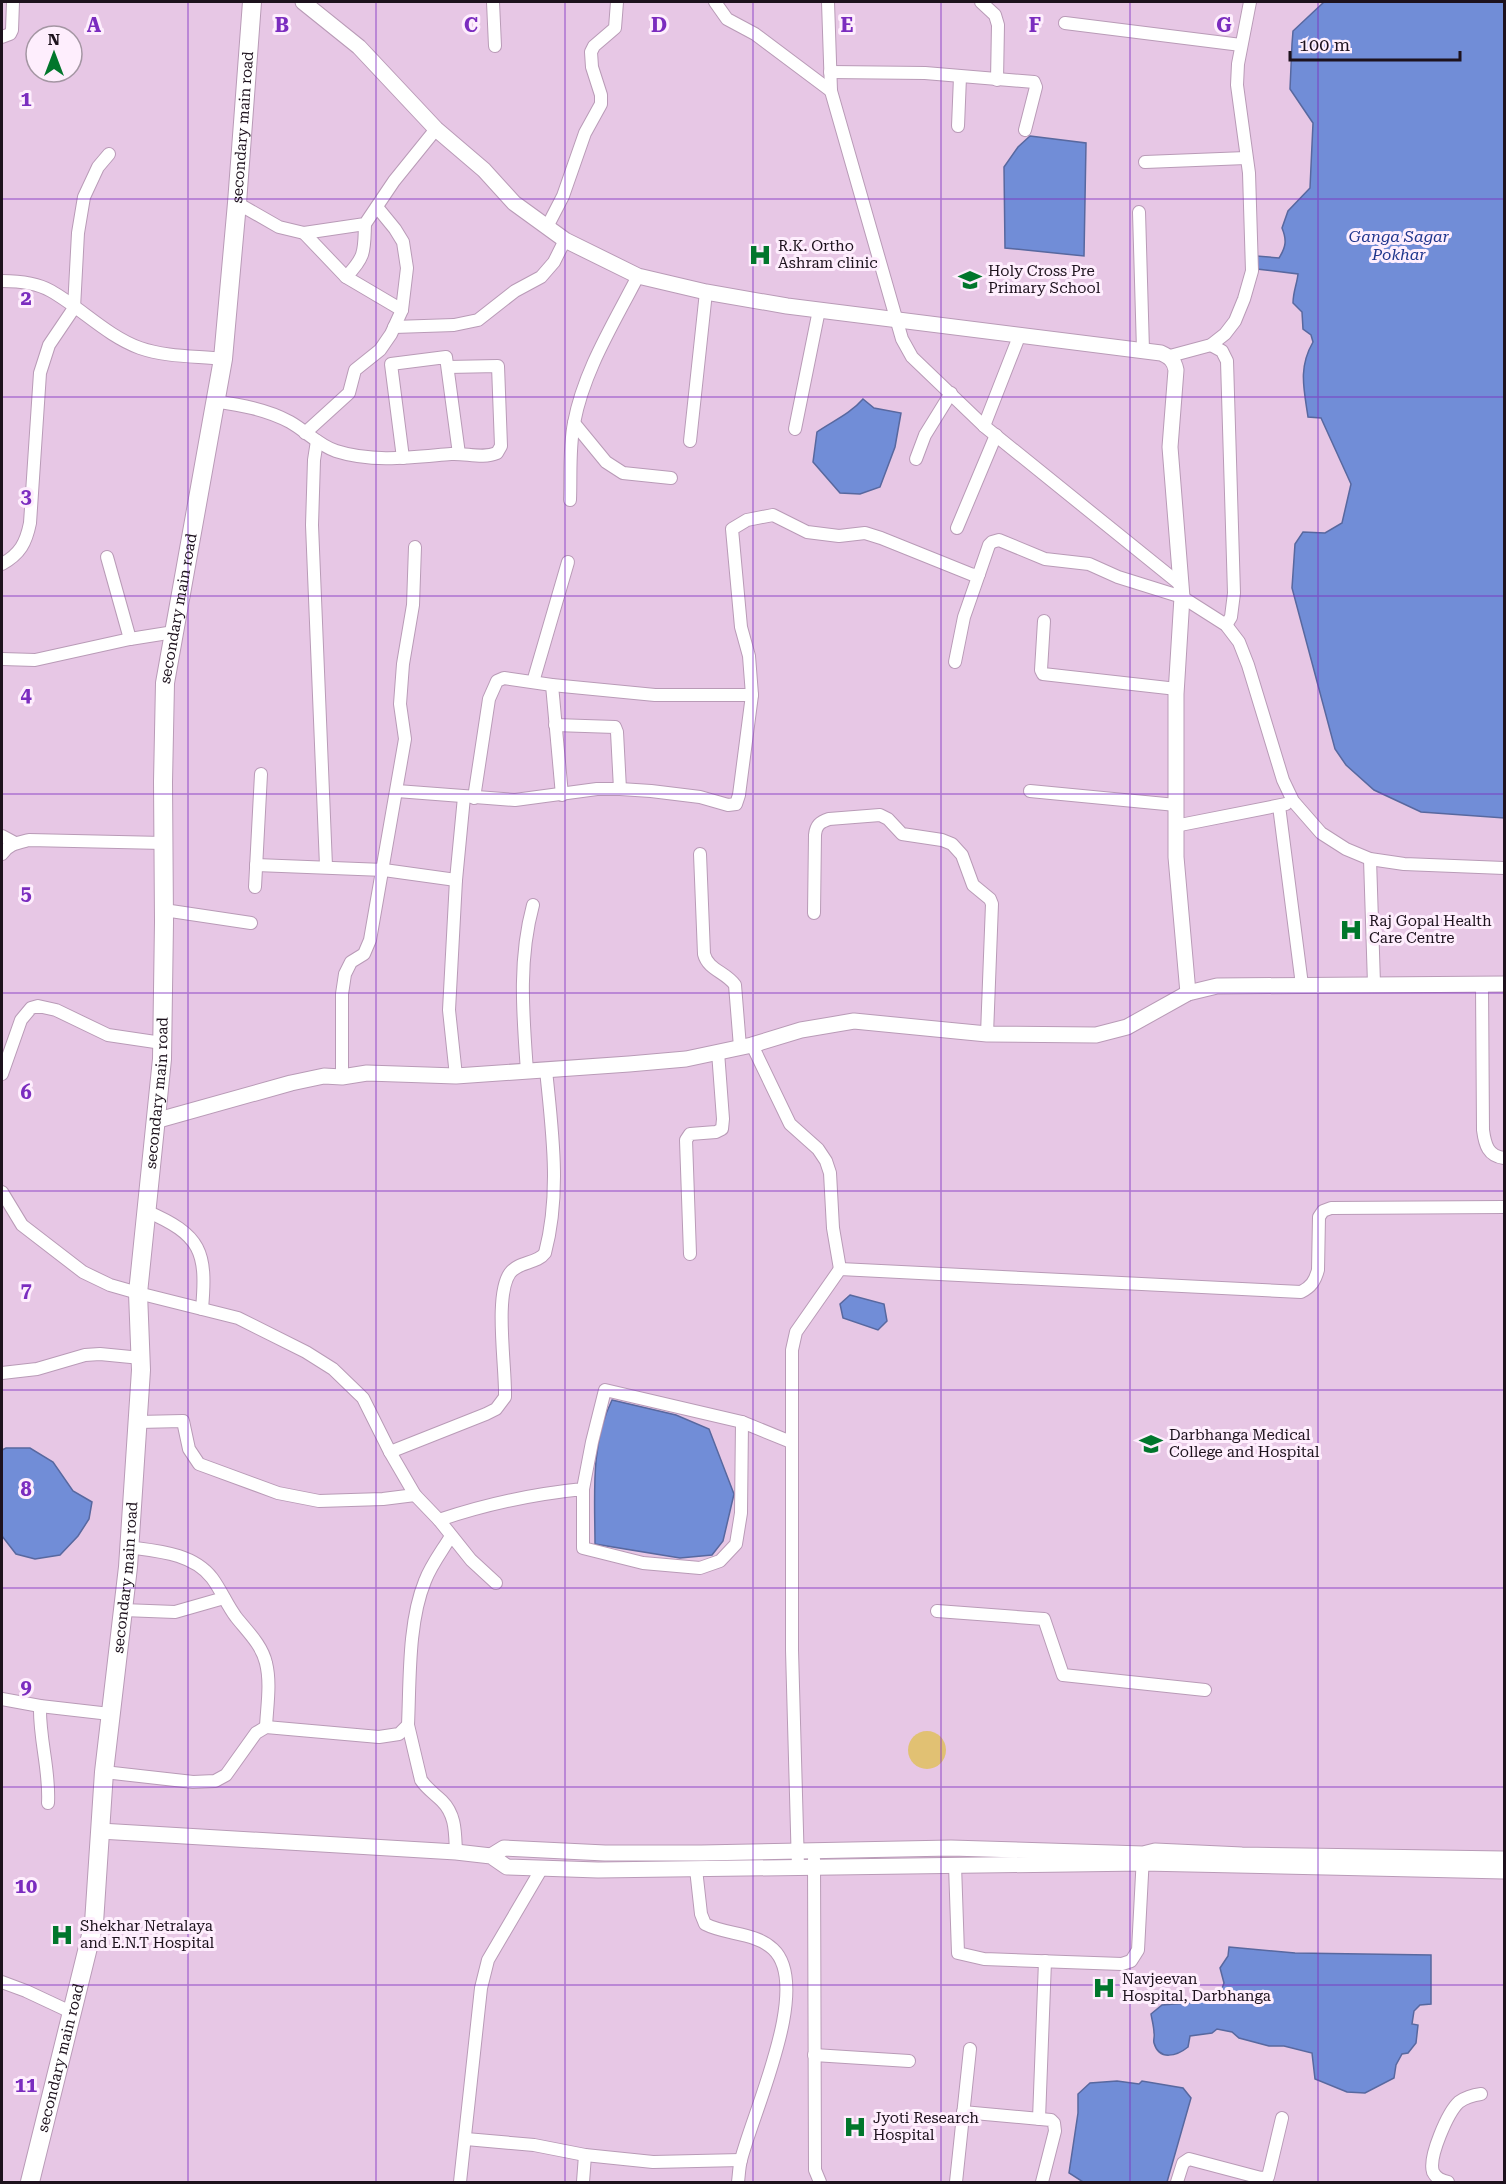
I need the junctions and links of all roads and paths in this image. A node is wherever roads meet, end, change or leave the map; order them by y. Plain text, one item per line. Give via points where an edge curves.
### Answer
1 (13, 2) edge
2 (252, 2) edge
3 (303, 2) edge
4 (493, 2) edge
5 (617, 2) edge
6 (715, 2) edge
7 (828, 2) edge
8 (981, 2) edge
9 (1250, 2) edge
10 (1065, 23) dead end
11 (2, 38) edge
12 (1241, 45) junction
13 (495, 46) dead end
14 (830, 72) junction
15 (960, 77) junction
16 (997, 80) junction
17 (831, 91) junction
18 (958, 126) dead end
19 (436, 129) junction
20 (1025, 130) dead end
21 (109, 154) dead end
22 (1246, 158) junction
23 (1145, 162) dead end
24 (237, 202) junction
25 (377, 207) junction
26 (1138, 212) dead end
27 (365, 224) junction
28 (547, 227) junction
29 (304, 233) junction
30 (565, 240) junction
31 (638, 276) junction
32 (346, 277) junction
33 (2, 281) edge
34 (706, 292) junction
35 (74, 308) junction
36 (402, 310) junction
37 (819, 310) junction
38 (896, 319) junction
39 (394, 327) junction
40 (1020, 334) junction
41 (1211, 345) junction
42 (1143, 350) junction
43 (1170, 356) junction
44 (223, 359) junction
45 (448, 367) junction
46 (951, 393) junction
47 (214, 401) junction
48 (574, 423) junction
49 (984, 426) junction
50 (795, 429) dead end
51 (305, 433) junction
52 (996, 435) junction
53 (316, 441) junction
54 (690, 441) dead end
55 (459, 454) junction
56 (402, 458) junction
57 (916, 459) dead end
58 (671, 478) dead end
59 (570, 500) dead end
60 (957, 528) dead end
61 (415, 547) dead end
62 (107, 557) dead end
63 (568, 562) dead end
64 (2, 564) edge
65 (979, 574) junction
66 (1181, 591) junction
67 (1044, 621) dead end
68 (1226, 625) junction
69 (174, 632) junction
70 (130, 639) junction
71 (2, 659) edge
72 (955, 662) dead end
73 (533, 682) junction
74 (552, 685) junction
75 (1177, 688) junction
76 (753, 695) junction
77 (555, 725) junction
78 (261, 774) dead end
79 (620, 789) junction
80 (397, 791) junction
81 (1030, 791) dead end
82 (562, 795) junction
83 (469, 797) junction
84 (1293, 801) junction
85 (1176, 805) junction
86 (1279, 806) junction
87 (1175, 826) junction
88 (2, 836) edge
89 (15, 843) junction
90 (164, 843) junction
91 (2, 854) edge
92 (700, 854) dead end
93 (1370, 859) junction
94 (256, 865) junction
95 (326, 866) junction
96 (1504, 868) edge
97 (384, 870) junction
98 (456, 879) junction
99 (255, 887) dead end
100 (533, 905) dead end
101 (164, 910) junction
102 (814, 913) dead end
103 (251, 923) dead end
104 (1374, 984) junction
105 (1482, 984) junction
106 (1504, 984) edge
107 (1302, 985) junction
108 (1188, 993) junction
109 (987, 1034) junction
110 (162, 1043) junction
111 (746, 1046) junction
112 (718, 1052) junction
113 (546, 1070) junction
114 (527, 1071) junction
115 (2, 1074) edge
116 (456, 1076) junction
117 (342, 1077) junction
118 (155, 1121) junction
119 (1504, 1158) edge
120 (2, 1192) edge
121 (1504, 1207) edge
122 (146, 1211) junction
123 (2, 1213) edge
124 (16, 1216) junction
125 (690, 1254) dead end
126 (840, 1269) junction
127 (138, 1293) junction
128 (202, 1309) junction
129 (141, 1358) junction
130 (2, 1373) edge
131 (138, 1422) junction
132 (742, 1422) junction
133 (791, 1442) junction
134 (390, 1452) junction
135 (583, 1489) junction
136 (415, 1495) junction
137 (439, 1520) junction
138 (451, 1536) junction
139 (128, 1548) junction
140 (496, 1583) dead end
141 (224, 1599) junction
142 (123, 1610) junction
143 (937, 1611) dead end
144 (1205, 1690) dead end
145 (2, 1699) edge
146 (39, 1706) junction
147 (110, 1714) junction
148 (408, 1725) junction
149 (266, 1727) junction
150 (104, 1772) junction
151 (48, 1803) dead end
152 (100, 1831) junction
153 (456, 1852) junction
154 (662, 1853) junction
155 (490, 1856) junction
156 (806, 1859) junction
157 (1143, 1859) junction
158 (1504, 1859) edge
159 (1242, 1860) junction
160 (955, 1865) junction
161 (542, 1868) junction
162 (662, 1869) junction
163 (696, 1869) junction
164 (1504, 1870) edge
165 (1045, 1961) junction
166 (2, 1982) edge
167 (73, 2013) junction
168 (970, 2049) dead end
169 (814, 2055) junction
170 (909, 2061) dead end
171 (1481, 2094) dead end
172 (963, 2112) junction
173 (1282, 2118) dead end
174 (1039, 2119) junction
175 (466, 2139) junction
176 (585, 2155) junction
177 (741, 2160) junction
178 (814, 2176) edge
179 (30, 2182) edge
180 (460, 2182) edge
181 (583, 2182) edge
182 (738, 2182) edge
183 (820, 2182) edge
184 (956, 2182) edge
185 (1042, 2182) edge
186 (1177, 2182) edge
187 (1448, 2182) edge

1 - 11 street via 12,30
2 - 24 main road, secondary main road
3 - 19 street via 359,47
4 - 13 street
5 - 28 street via 615,28 591,52 601,104
6 - 17 street via 727,19 755,34
7 - 14 street
8 - 16 street via 995,15 998,25
9 - 12 street
10 - 12 street
12 - 22 street via 1237,85
14 - 15 street
14 - 17 street
15 - 16 street
15 - 18 street
16 - 20 street via 1034,82
17 - 38 street
19 - 25 street
19 - 28 street via 484,170 514,203
21 - 35 street via 84,197
22 - 23 street
22 - 41 street via 1252,271 1234,321
24 - 29 street via 274,224
24 - 44 main road, secondary main road
25 - 27 street
25 - 36 street via 395,229 405,254
26 - 42 street
27 - 29 street
27 - 32 street via 363,254
28 - 30 street
29 - 32 street
30 - 31 street
30 - 39 street via 541,277 515,291 478,320
31 - 34 street
31 - 48 street via 589,372
32 - 36 street
33 - 35 street via 50,291
34 - 37 street
34 - 54 street
35 - 44 street via 141,349
35 - 64 street via 49,345 40,373 27,536 19,553
36 - 39 street
37 - 38 street
37 - 50 street
38 - 40 street
38 - 46 street via 912,357
39 - 51 street via 380,350 355,370 344,399
40 - 42 street
40 - 49 street
41 - 43 street
41 - 68 street via 1222,351 1227,361 1234,593
42 - 43 street
43 - 66 street via 1176,370 1170,447
44 - 47 main road, secondary main road
45 - 55 street
45 - 55 street via 498,366 501,446 489,456
45 - 56 street via 446,357 391,364
46 - 49 street
46 - 57 street via 925,435
47 - 51 street via 267,412
47 - 69 main road, secondary main road
48 - 58 street via 606,462 623,473
48 - 59 street
49 - 52 street
51 - 53 street
52 - 60 street
52 - 66 street
53 - 56 street via 350,455
53 - 95 street via 312,525
55 - 56 street
61 - 80 street via 413,604 400,704 405,739
62 - 70 street
63 - 73 street
65 - 66 street via 989,545 999,540 1045,559 1089,564 1118,578
65 - 72 street via 964,617
65 - 76 street via 967,574 865,533 839,536 807,532 773,515 747,520 732,529 741,627
66 - 68 street
66 - 75 street
67 - 75 street via 1042,674
68 - 84 street via 1239,642 1248,665
69 - 70 street
69 - 90 main road, secondary main road via 165,683
70 - 71 street via 35,660
73 - 74 street
73 - 83 street via 504,678 497,681
74 - 76 street via 655,696
74 - 77 street
75 - 85 street
76 - 79 street via 736,804
77 - 79 street via 615,727
77 - 82 street
78 - 94 street
79 - 82 street
80 - 83 street
80 - 97 street
81 - 85 street
82 - 83 street via 515,800
83 - 98 street
84 - 86 street
84 - 93 street via 1321,833
85 - 87 street
86 - 87 street
86 - 107 street
87 - 108 street
88 - 89 street
89 - 90 street
89 - 91 street
90 - 101 main road, secondary main road
92 - 111 street via 704,954 707,963 735,985
93 - 96 street
93 - 104 street
94 - 95 street
94 - 99 street
95 - 97 street
97 - 98 street
97 - 117 street via 370,940 364,954 351,962 343,984
98 - 116 street via 449,1010
100 - 114 street via 526,929 521,986
101 - 103 street
101 - 110 main road, secondary main road
102 - 109 street via 815,835 822,822 880,815 902,834 952,844 962,855 973,885 992,904
104 - 105 street
104 - 107 street
105 - 106 street
105 - 119 street via 1483,1130 1489,1151
107 - 108 street via 1217,986
108 - 109 street via 1127,1027 1096,1035
109 - 111 street via 854,1021 801,1030
110 - 115 street via 108,1035 56,1010 38,1006 21,1020
110 - 118 main road, secondary main road
111 - 112 street
111 - 126 street via 790,1124 826,1161
112 - 113 street via 686,1059
112 - 125 street via 722,1129 690,1134 686,1140
113 - 114 street
113 - 134 street via 554,1193 545,1253 514,1268 504,1287 505,1397 486,1414
114 - 116 street
116 - 117 street via 367,1073
117 - 118 street via 324,1076 291,1083
118 - 122 main road, secondary main road
120 - 124 street
121 - 126 street via 1330,1208 1319,1217 1316,1278 1300,1292
122 - 127 main road, secondary main road
122 - 128 street via 180,1229 201,1254
123 - 124 street
124 - 127 street via 29,1231 83,1272
126 - 133 street via 796,1332 791,1371
127 - 128 street
127 - 129 main road, secondary main road
128 - 134 street via 238,1318 333,1369 363,1398
129 - 130 street via 85,1355 44,1367
129 - 131 main road, secondary main road
131 - 136 street via 183,1421 189,1449 199,1464 278,1493 319,1501
131 - 139 main road, secondary main road
132 - 133 street
132 - 135 street via 605,1390
132 - 135 street via 741,1513 736,1544 720,1561 700,1568 644,1563 583,1548
133 - 156 street via 792,1650
134 - 136 street
135 - 137 street via 515,1498
136 - 137 street
137 - 138 street
138 - 140 street
138 - 148 street via 430,1568 419,1601 410,1662
139 - 141 street via 181,1557 212,1578
139 - 142 main road, secondary main road
141 - 142 street via 175,1612
141 - 149 street via 260,1647 266,1662
142 - 147 main road, secondary main road
143 - 144 street via 1044,1619 1063,1675
145 - 146 street
146 - 147 street
146 - 151 street via 49,1780
147 - 150 main road, secondary main road
148 - 149 street via 399,1734 379,1737
148 - 153 street via 422,1780 452,1815
149 - 150 street via 256,1733 226,1775 215,1781
150 - 152 main road, secondary main road
152 - 153 street
152 - 167 main road, secondary main road via 94,1923
153 - 155 street
154 - 155 street via 504,1848
154 - 156 street
154 - 162 street
155 - 161 street via 507,1867
156 - 157 street via 951,1848
156 - 160 street
156 - 163 street
156 - 169 street
157 - 159 street via 1155,1851
157 - 160 street
157 - 165 street via 1138,1950 1131,1961
158 - 159 street
159 - 164 street
160 - 165 street via 958,1953 984,1959
161 - 162 street
161 - 175 street via 485,1969
162 - 163 street
163 - 177 street via 705,1924 771,1947 778,1954 785,1976 779,2040
165 - 174 street
166 - 167 street
167 - 179 main road, secondary main road
168 - 172 street
169 - 170 street
169 - 178 street
171 - 187 street via 1457,2103 1434,2153 1434,2173
172 - 174 street
172 - 184 street
173 - 186 street via 1268,2177 1189,2159 1183,2163
174 - 185 street via 1052,2120 1055,2127
175 - 176 street via 534,2145
175 - 180 street
176 - 177 street via 653,2162
176 - 181 street
177 - 182 street
178 - 183 street

